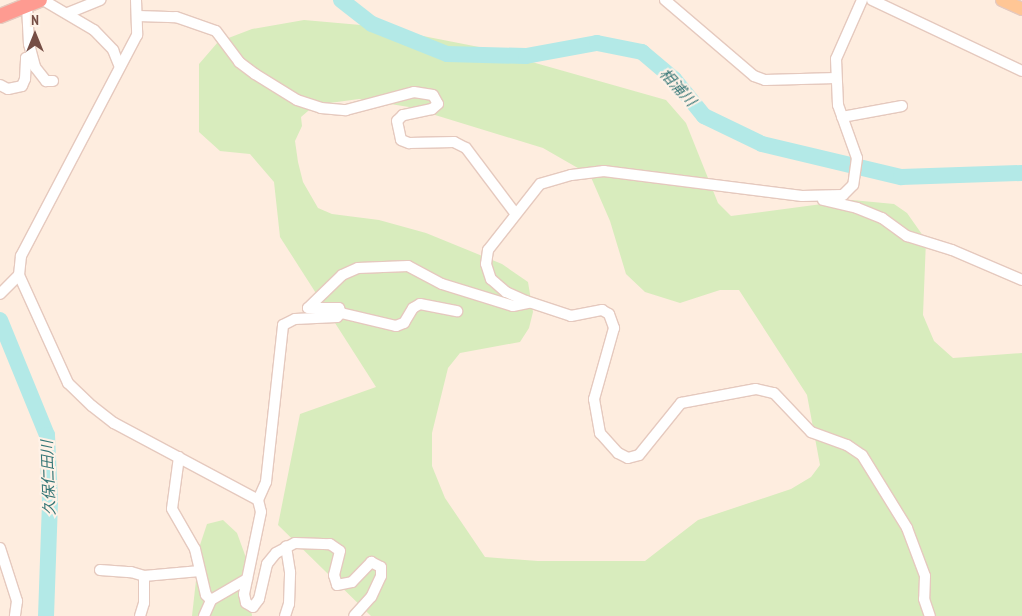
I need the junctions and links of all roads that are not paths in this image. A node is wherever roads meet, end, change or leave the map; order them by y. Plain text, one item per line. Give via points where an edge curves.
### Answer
1 (42, 0) edge
2 (100, 0) edge
3 (136, 0) edge
4 (665, 0) edge
5 (862, 0) edge
6 (872, 0) edge
7 (1002, 0) edge
8 (27, 6) junction
9 (1022, 9) edge
10 (68, 12) junction
11 (0, 16) edge
12 (138, 16) junction
13 (32, 57) junction
14 (120, 67) junction
15 (1022, 71) edge
16 (836, 78) junction
17 (53, 81) dead end
18 (0, 85) edge
19 (902, 106) dead end
20 (842, 117) junction
21 (815, 196) junction
22 (515, 213) junction
23 (19, 275) junction
24 (1022, 280) edge
25 (0, 294) edge
26 (532, 303) junction
27 (457, 311) dead end
28 (341, 313) junction
29 (179, 457) junction
30 (258, 500) junction
31 (286, 546) junction
32 (0, 548) edge
33 (100, 570) dead end
34 (200, 571) junction
35 (144, 576) junction
36 (247, 579) junction
37 (211, 600) junction
38 (15, 616) edge
39 (140, 616) edge
40 (204, 616) edge
41 (285, 616) edge
42 (354, 616) edge
43 (930, 616) edge

1 - 8 highway
1 - 10 street
2 - 10 street
3 - 12 street
4 - 16 street via 754,76 765,80
5 - 16 street via 836,59
6 - 15 street
7 - 9 main road
8 - 11 highway
8 - 13 street
10 - 14 street via 94,30 113,50
12 - 14 street via 136,35
12 - 22 street via 176,17 216,31 240,62 255,74 297,100 321,108 346,110 414,92 433,95 438,104 432,109 403,115 397,121 401,140 409,143 454,142 466,148
13 - 17 street via 46,81
13 - 18 street via 26,58 26,79 22,86 8,89
14 - 23 street via 21,256
16 - 20 street
19 - 20 street
20 - 21 street via 857,158 854,185 843,195
21 - 22 street via 604,171 540,184
21 - 24 street via 882,218 907,236 952,250
22 - 26 street via 488,250 486,264 491,279 506,292
23 - 25 street
23 - 29 street via 68,383 114,423
26 - 28 street via 513,306 442,284 408,266 358,268 342,274 308,308 339,308
26 - 43 street via 571,316 602,310 610,314 614,328 594,398 600,434 618,453 628,458 639,455 681,403 756,389 774,393 811,432 847,445 862,455 907,528 925,576 924,599
27 - 28 street via 420,304 413,308 404,323 396,326
28 - 30 street via 329,319 295,319 283,325 266,482
29 - 30 street
29 - 34 street via 172,508 187,530
30 - 36 street via 261,512
31 - 36 street via 267,564 259,599 252,607 243,598
31 - 41 street via 289,580
31 - 42 street via 294,543 337,546 340,551 334,575 337,585 352,582 371,562 381,567 381,576 371,597
32 - 38 street via 17,601
33 - 35 street
34 - 35 street
34 - 37 street via 206,595
35 - 39 street via 144,603
36 - 37 street
37 - 40 street

